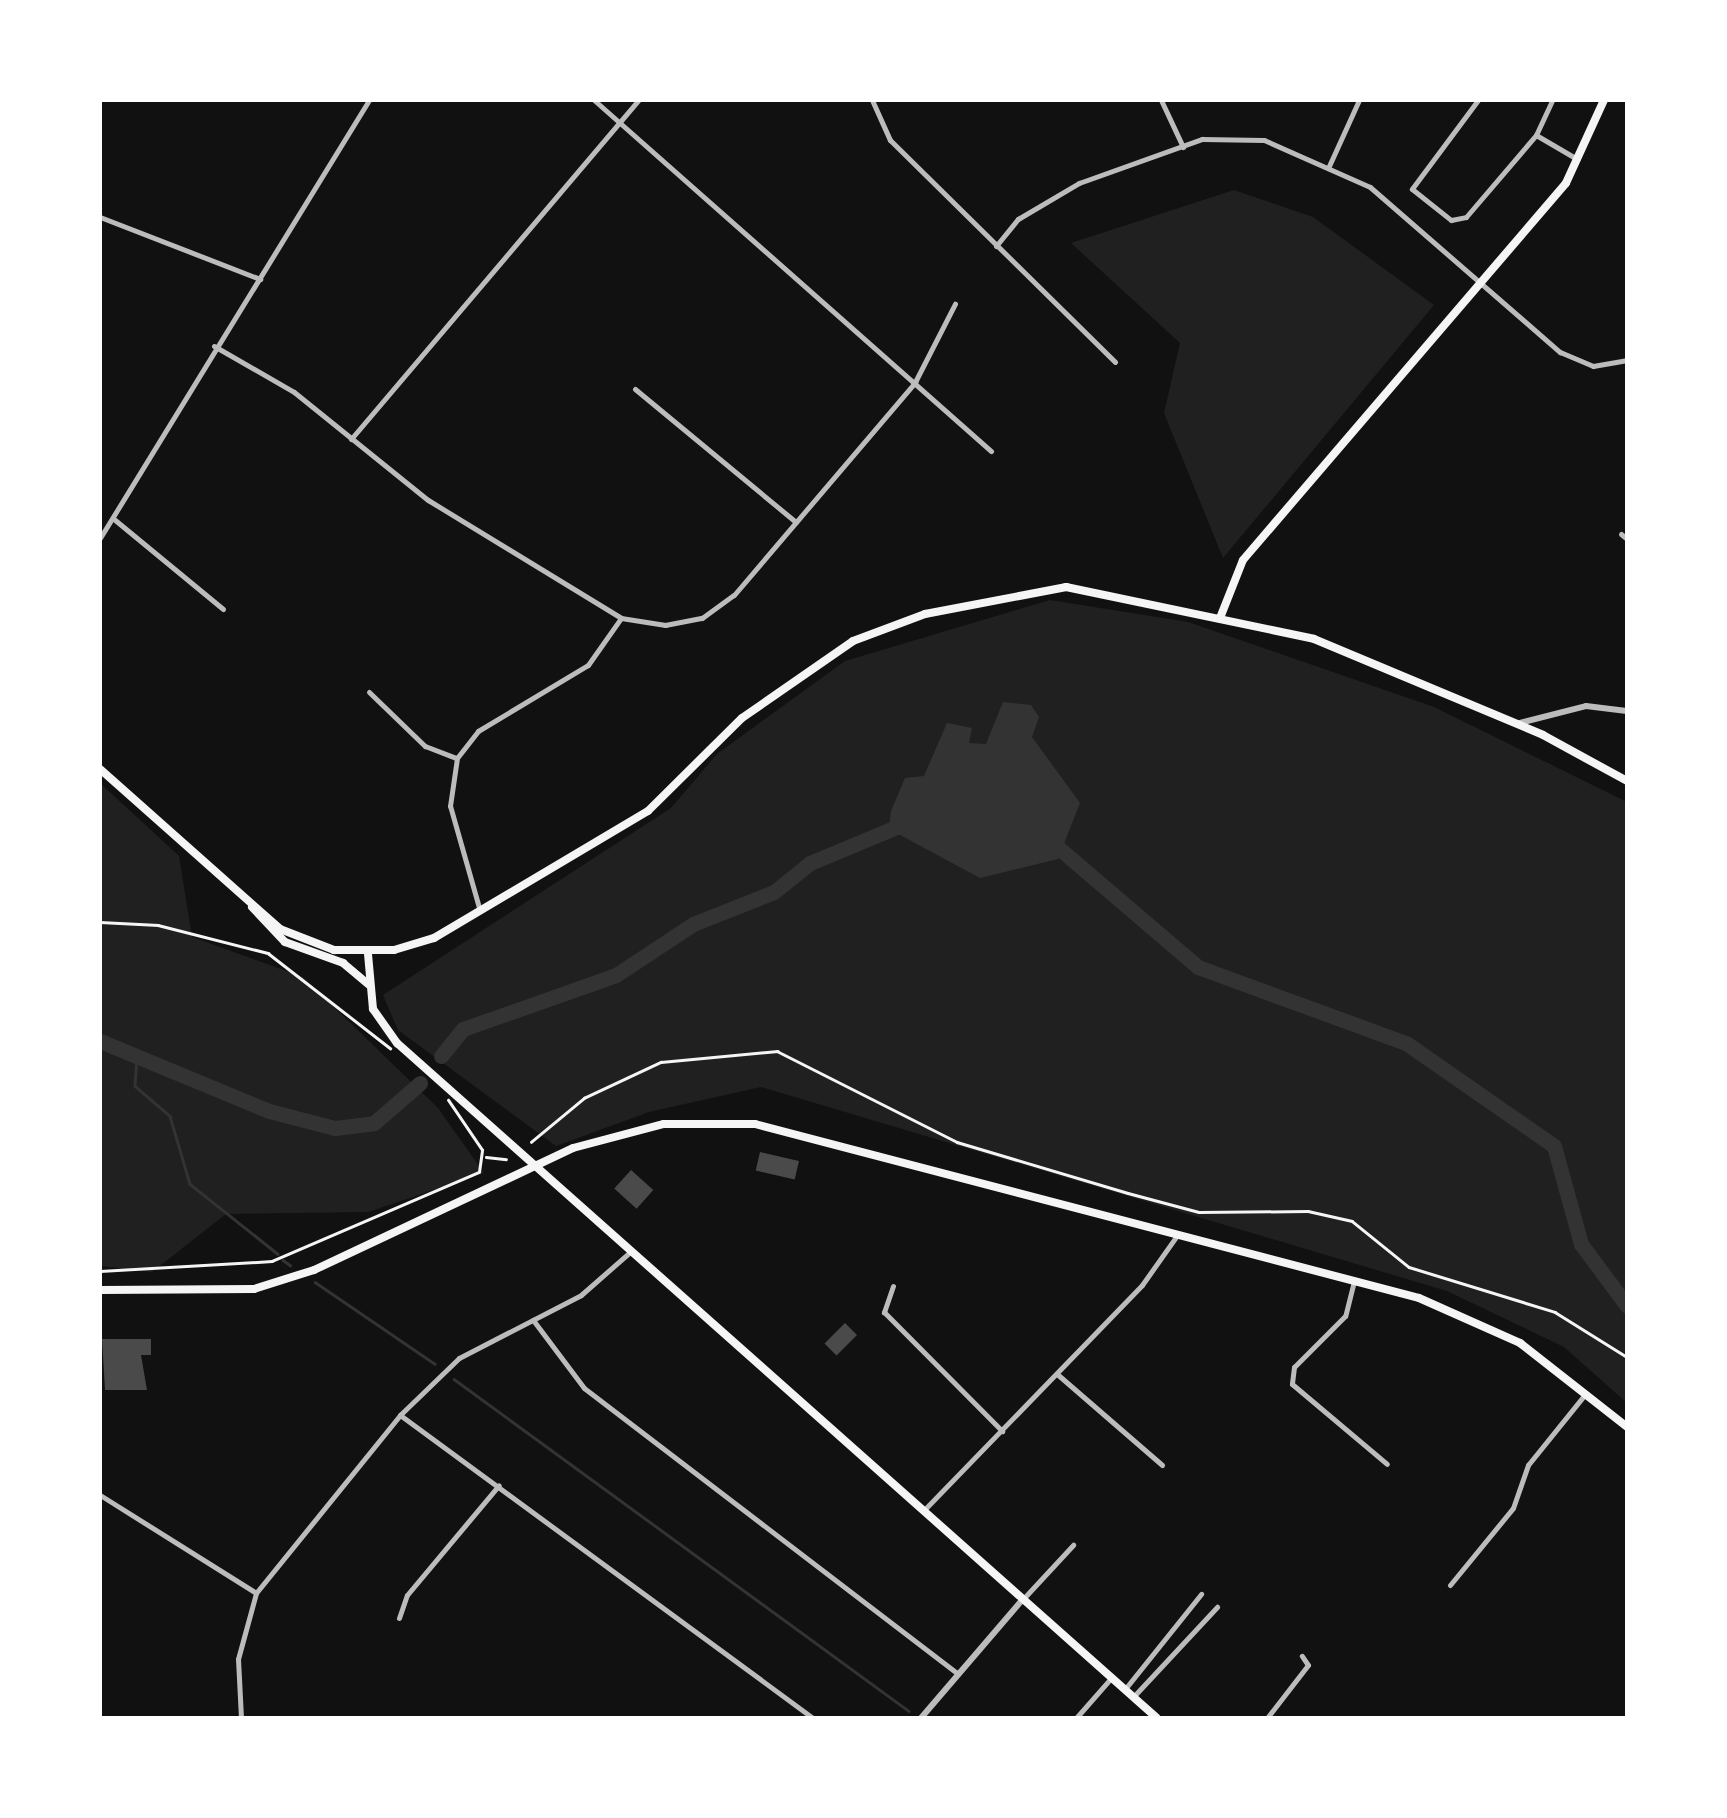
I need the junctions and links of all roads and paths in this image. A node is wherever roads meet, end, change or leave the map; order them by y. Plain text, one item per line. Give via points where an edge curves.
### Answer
1 (369, 100) edge
2 (594, 100) edge
3 (638, 100) edge
4 (872, 100) edge
5 (1161, 100) edge
6 (1360, 100) edge
7 (1478, 100) edge
8 (1552, 100) edge
9 (1604, 100) edge
10 (619, 122) junction
11 (1536, 135) junction
12 (1183, 147) junction
13 (1580, 161) junction
14 (1329, 166) junction
15 (100, 218) edge
16 (996, 246) junction
17 (262, 280) junction
18 (1481, 282) junction
19 (956, 304) dead end
20 (214, 346) junction
21 (1627, 360) edge
22 (1115, 362) dead end
23 (915, 382) junction
24 (635, 389) dead end
25 (351, 438) junction
26 (990, 451) dead end
27 (115, 520) junction
28 (796, 522) junction
29 (1621, 534) dead end
30 (100, 538) edge
31 (1627, 539) edge
32 (223, 609) dead end
33 (620, 618) junction
34 (1220, 618) junction
35 (368, 692) dead end
36 (1627, 711) edge
37 (1515, 724) junction
38 (456, 758) junction
39 (100, 769) edge
40 (1627, 781) edge
41 (252, 907) junction
42 (480, 910) junction
43 (100, 922) edge
44 (368, 954) junction
45 (369, 985) junction
46 (407, 1058) junction
47 (439, 1086) junction
48 (531, 1142) dead end
49 (484, 1156) junction
50 (506, 1158) dead end
51 (538, 1166) junction
52 (1179, 1232) junction
53 (632, 1251) junction
54 (100, 1272) edge
55 (1354, 1281) junction
56 (893, 1286) dead end
57 (100, 1290) edge
58 (533, 1320) junction
59 (1627, 1357) edge
60 (1058, 1374) junction
61 (1586, 1393) junction
62 (400, 1415) junction
63 (1627, 1427) edge
64 (1002, 1431) junction
65 (1387, 1464) dead end
66 (1162, 1465) dead end
67 (499, 1486) junction
68 (100, 1494) edge
69 (924, 1510) junction
70 (1073, 1545) dead end
71 (1450, 1585) dead end
72 (256, 1593) junction
73 (1201, 1594) dead end
74 (1023, 1600) junction
75 (1217, 1607) dead end
76 (400, 1618) dead end
77 (1302, 1656) dead end
78 (958, 1675) junction
79 (1112, 1677) junction
80 (1125, 1689) junction
81 (1133, 1697) junction
82 (241, 1718) edge
83 (812, 1718) edge
84 (921, 1718) edge
85 (1076, 1718) edge
86 (1157, 1718) edge
87 (1267, 1718) edge

1 - 17 street
2 - 10 street
3 - 10 street
4 - 16 street via 890,140
5 - 12 street
6 - 14 street
7 - 11 street via 1412,189 1448,219 1466,216
8 - 11 street
9 - 13 main road
10 - 23 street
10 - 25 street
11 - 13 street
12 - 14 street via 1237,135
12 - 16 street via 1054,193
13 - 18 main road
14 - 18 street via 1370,187
15 - 17 street
16 - 22 street
17 - 20 street
18 - 21 street via 1578,362
18 - 34 main road via 1243,560
19 - 23 street
20 - 25 street
20 - 27 street
23 - 26 street
23 - 28 street
24 - 28 street
25 - 33 street via 428,500
27 - 30 street
27 - 32 street
28 - 33 street via 710,614 665,625
29 - 31 street
33 - 38 street via 588,665 478,730
34 - 37 main road via 1371,659
34 - 42 main road via 1066,587 880,629 742,718 648,812
35 - 38 street via 425,746
36 - 37 street via 1586,706
37 - 40 main road
38 - 42 street via 450,806
39 - 41 main road
41 - 44 main road via 308,942
41 - 45 main road via 285,942 350,967
42 - 44 main road via 416,945
43 - 46 path via 158,925 268,954
44 - 45 main road
45 - 46 main road via 382,1026
46 - 47 main road
47 - 49 path
47 - 51 main road
48 - 59 path via 584,1098 661,1062 777,1051 814,1062 956,1142 1128,1193 1199,1212 1308,1211 1352,1221 1409,1266 1556,1312
49 - 50 path
49 - 54 path via 479,1172 272,1261
51 - 52 main road via 637,1128 755,1124
51 - 53 main road
51 - 57 main road via 254,1288
52 - 55 main road
52 - 60 street
53 - 58 street
53 - 69 main road
55 - 61 main road via 1461,1313
55 - 65 street via 1345,1316 1294,1367 1292,1384
56 - 64 street via 884,1312
58 - 62 street via 459,1358
58 - 78 street via 584,1388 845,1579
60 - 64 street
60 - 66 street
61 - 63 main road
61 - 71 street via 1528,1465 1513,1508
62 - 67 street
62 - 72 street
64 - 69 street
67 - 76 street via 408,1595
67 - 83 street
68 - 72 street
69 - 74 main road
70 - 74 street
72 - 82 street via 238,1658
73 - 80 street
74 - 78 street
74 - 79 main road
75 - 81 street
77 - 87 street via 1308,1664
78 - 84 street
79 - 80 main road
79 - 85 street
80 - 81 main road
81 - 86 main road

